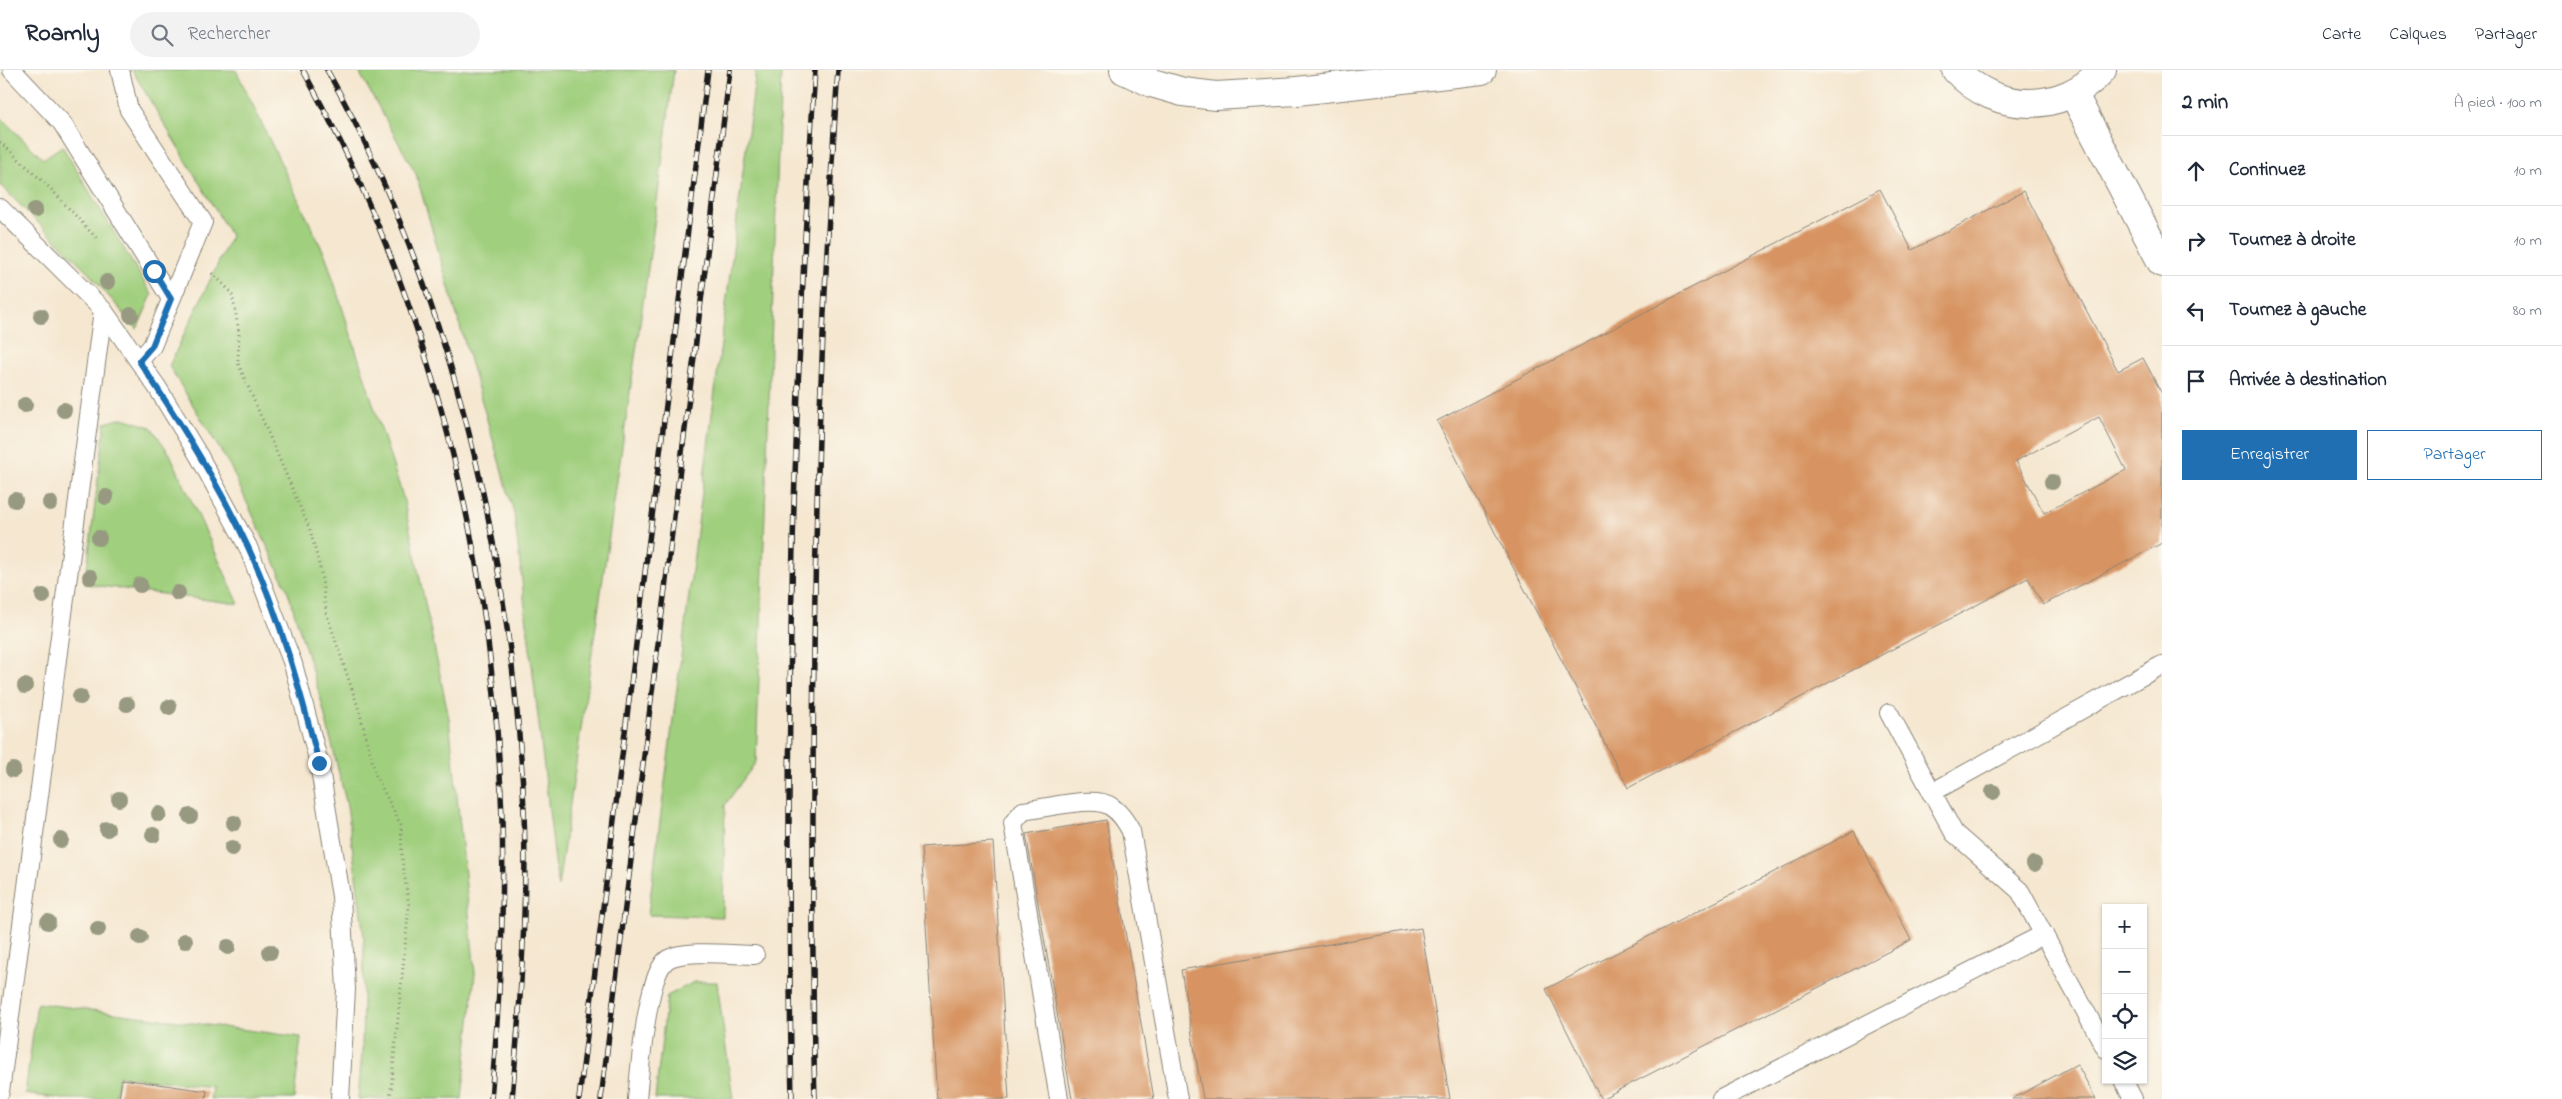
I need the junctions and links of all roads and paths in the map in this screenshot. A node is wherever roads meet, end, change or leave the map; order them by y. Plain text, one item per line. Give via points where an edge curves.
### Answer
1 (12, 70) edge
2 (120, 70) edge
3 (1124, 70) edge
4 (1482, 70) edge
5 (1956, 70) edge
6 (2102, 70) edge
7 (2073, 93) junction
8 (0, 208) edge
9 (2162, 263) edge
10 (171, 299) junction
11 (103, 310) junction
12 (139, 361) junction
13 (2162, 665) edge
14 (1889, 713) dead end
15 (1931, 793) junction
16 (2044, 934) junction
17 (755, 956) dead end
18 (2102, 1041) edge
19 (2125, 1084) edge
20 (0, 1092) edge
21 (340, 1099) edge
22 (637, 1099) edge
23 (1059, 1099) edge
24 (1178, 1099) edge
25 (1721, 1099) edge
26 (2133, 1099) edge

1 - 10 lane via 62,123
2 - 10 lane via 129,110 203,222
3 - 4 street via 1183,92 1216,96 1297,92
5 - 7 street via 1984,92 2008,102 2048,102
6 - 7 street
7 - 9 street
8 - 11 lane
10 - 12 lane via 152,346
11 - 12 lane
11 - 20 lane
12 - 21 lane via 199,456 248,548 293,664 319,763 340,896 346,990
13 - 15 lane
14 - 15 lane
15 - 16 lane via 1954,833 2020,891
16 - 18 lane
16 - 25 lane
17 - 22 lane via 683,954 660,967 650,999
19 - 26 lane
23 - 24 lane via 1013,823 1023,811 1098,802 1114,808 1124,817 1131,831

